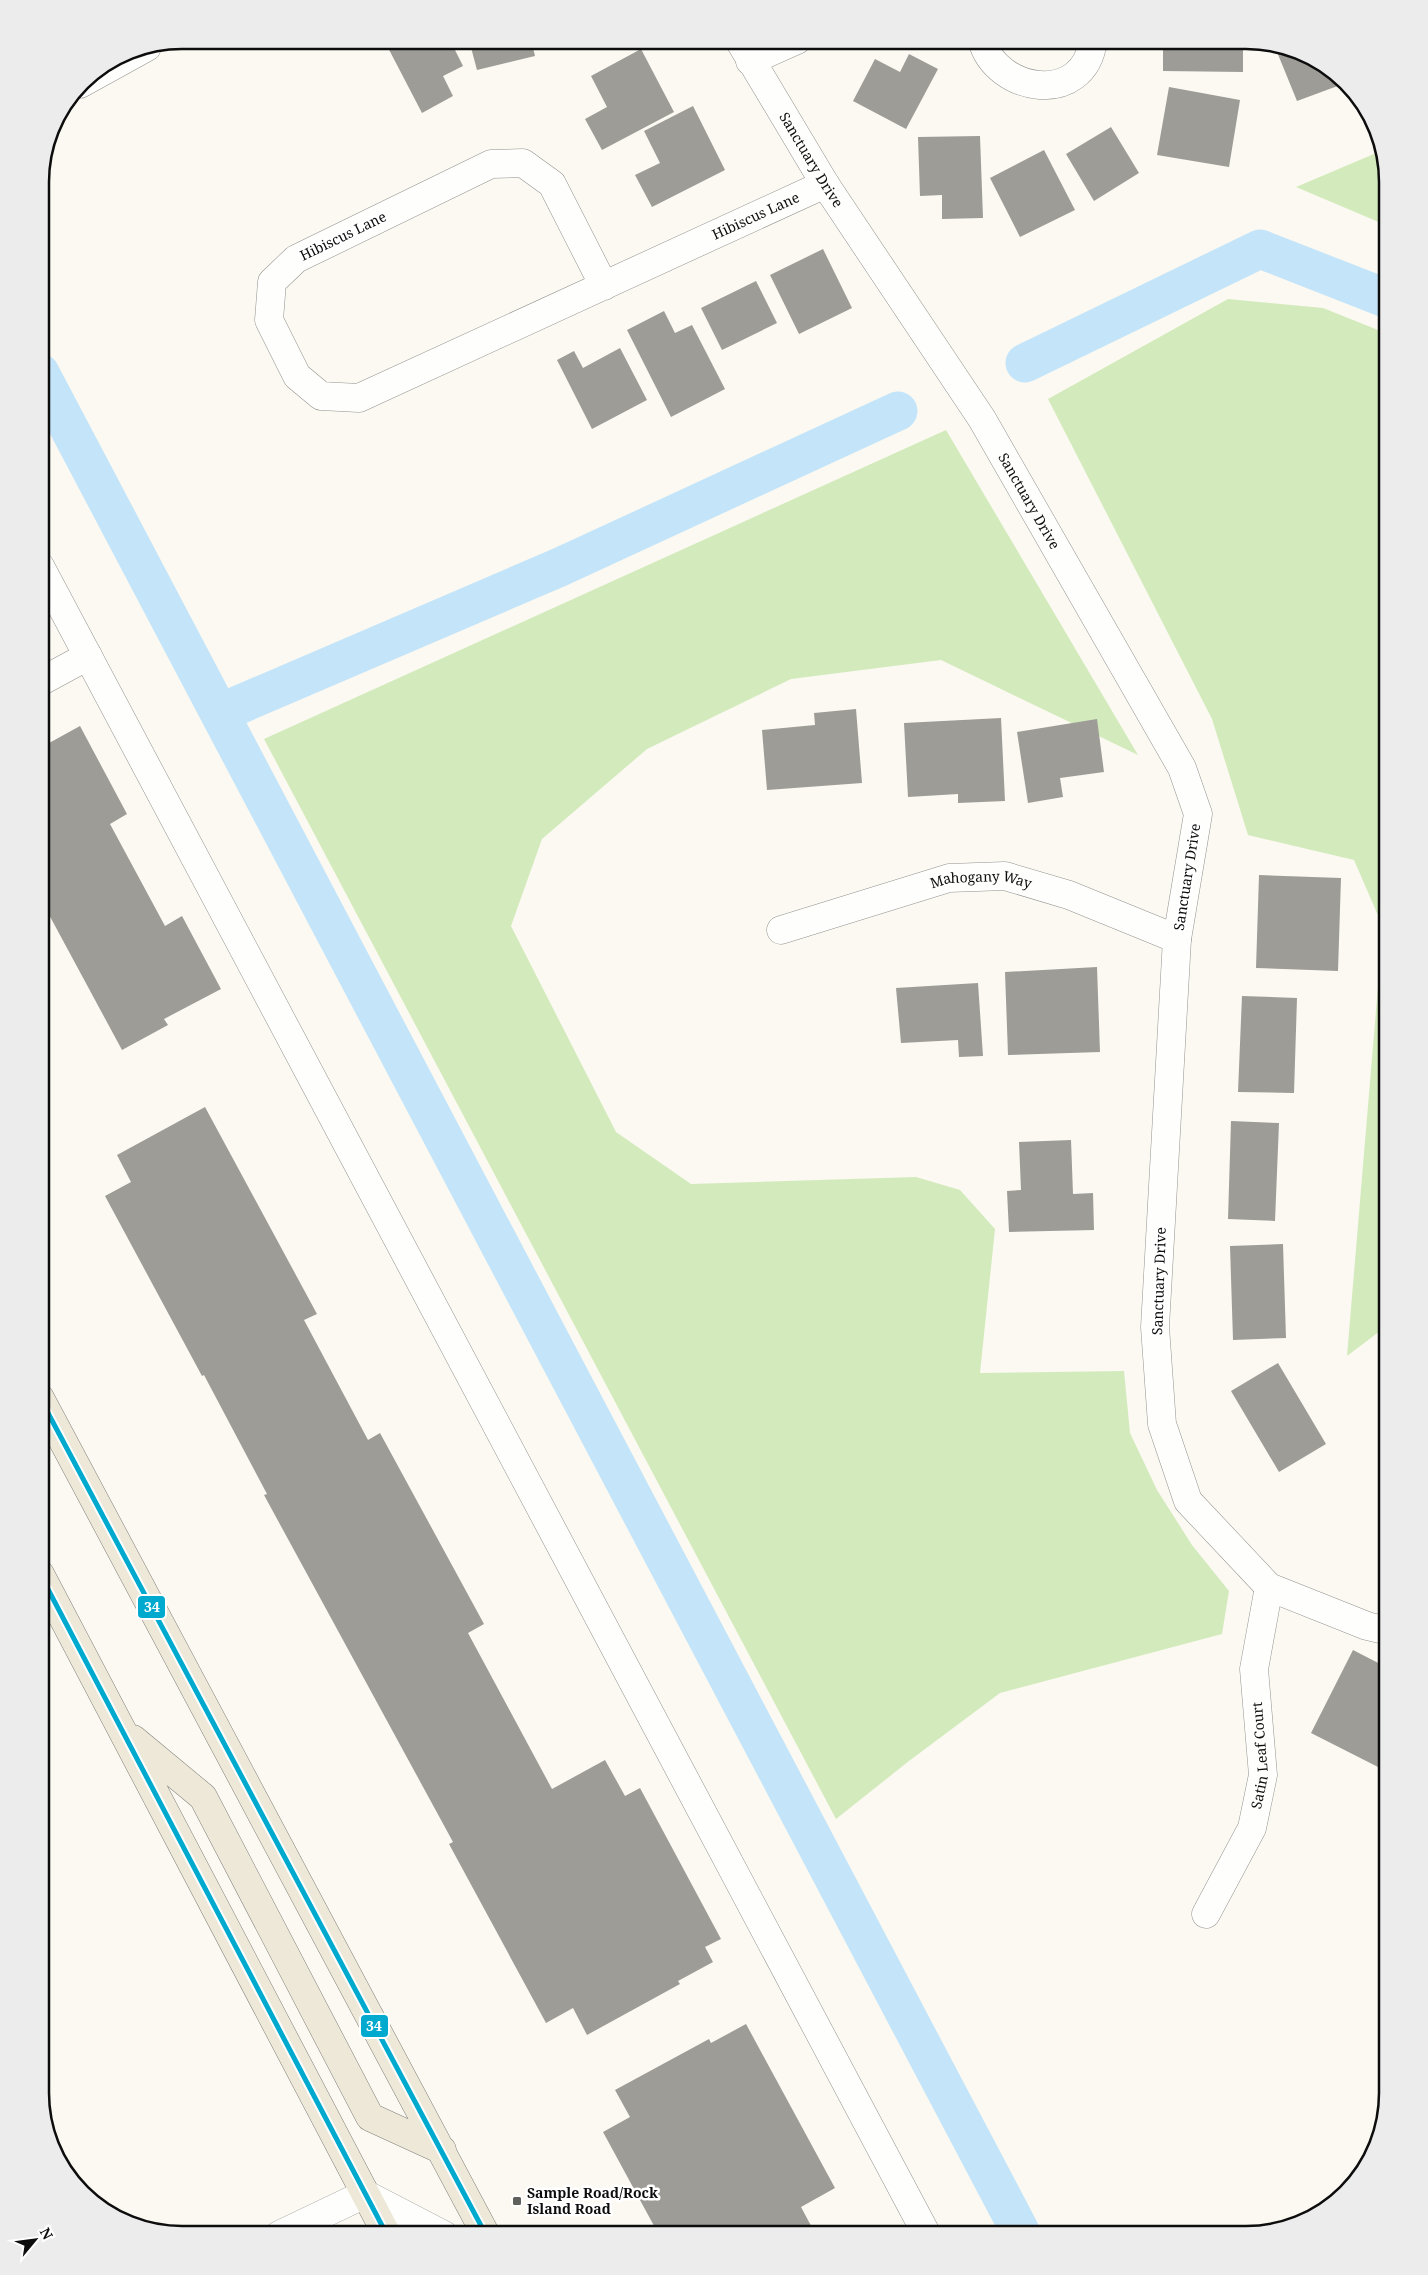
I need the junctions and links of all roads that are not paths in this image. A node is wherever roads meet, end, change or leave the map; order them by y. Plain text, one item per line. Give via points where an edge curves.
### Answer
1 (985, 49) edge
2 (1092, 49) edge
3 (744, 50) edge
4 (825, 184) junction
5 (604, 286) junction
6 (49, 583) edge
7 (88, 656) junction
8 (49, 677) edge
9 (781, 930) dead end
10 (1177, 939) junction
11 (49, 1415) edge
12 (1269, 1587) junction
13 (49, 1591) edge
14 (1379, 1629) edge
15 (124, 1731) junction
16 (1206, 1914) dead end
17 (442, 2150) junction
18 (365, 2194) junction
19 (298, 2226) edge
20 (382, 2226) edge
21 (427, 2226) edge
22 (481, 2226) edge
23 (922, 2226) edge

1 - 2 street via 997,66 1029,83 1051,86 1073,77 1086,66
3 - 4 street, Sanctuary Drive
4 - 5 street, Hibiscus Lane
4 - 10 street, Sanctuary Drive via 982,419 1182,768 1198,814
5 - 5 street, Hibiscus Lane via 359,398 321,396 297,376 269,320 272,282 296,259 490,164 523,163 552,184
6 - 7 street
7 - 8 street
7 - 23 street
9 - 10 street, Mahogany Way via 949,878 1005,876 1069,895
10 - 12 street, Sanctuary Drive via 1155,1327 1162,1424 1188,1501
11 - 17 main road
12 - 14 street, Sanctuary Drive
12 - 16 street, Satin Leaf Court via 1254,1669 1263,1775 1252,1828
13 - 15 main road
15 - 17 main road via 203,1797 370,2117
15 - 18 main road
17 - 22 main road
18 - 19 street
18 - 20 main road
18 - 21 street

